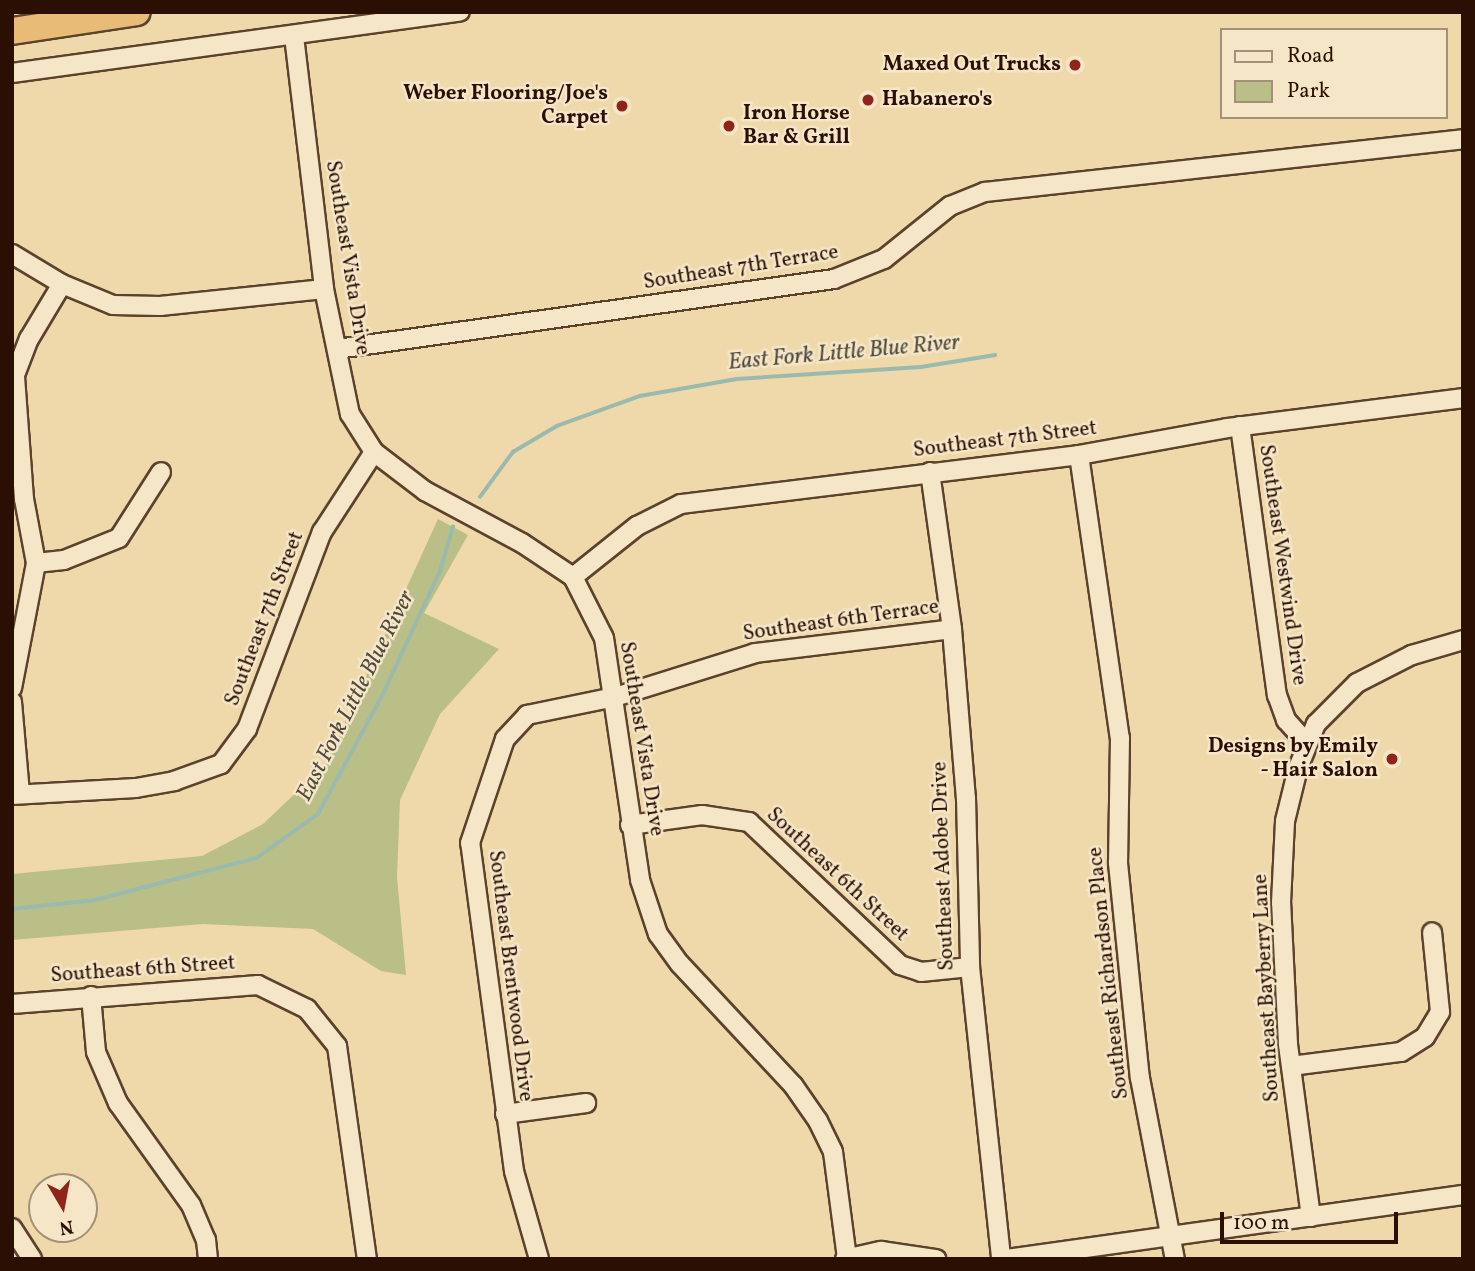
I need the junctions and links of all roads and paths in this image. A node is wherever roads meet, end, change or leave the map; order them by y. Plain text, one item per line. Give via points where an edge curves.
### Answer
1 (137, 12) edge
2 (460, 12) edge
3 (12, 31) edge
4 (294, 36) junction
5 (12, 73) edge
6 (1463, 139) edge
7 (12, 254) edge
8 (62, 284) junction
9 (324, 289) junction
10 (337, 349) junction
11 (1463, 398) edge
12 (1240, 426) junction
13 (374, 452) junction
14 (1079, 455) junction
15 (162, 472) dead end
16 (930, 472) junction
17 (36, 564) junction
18 (573, 578) junction
19 (952, 629) junction
20 (1463, 640) edge
21 (12, 688) edge
22 (615, 697) junction
23 (12, 702) edge
24 (1307, 743) junction
25 (16, 794) edge
26 (630, 825) junction
27 (1432, 932) dead end
28 (970, 967) junction
29 (91, 996) junction
30 (12, 1004) edge
31 (1291, 1066) junction
32 (586, 1103) dead end
33 (505, 1114) junction
34 (1463, 1195) edge
35 (1311, 1217) junction
36 (12, 1228) edge
37 (1171, 1236) junction
38 (32, 1259) edge
39 (208, 1259) edge
40 (367, 1259) edge
41 (539, 1259) edge
42 (846, 1259) edge
43 (936, 1259) edge
44 (1001, 1259) edge
45 (1007, 1259) edge
46 (1175, 1259) edge

1 - 3 highway
2 - 4 street
4 - 5 street
4 - 9 street, Southeast Vista Drive
6 - 10 street, Southeast 7th Terrace via 985,192 950,206 884,259 834,279
7 - 8 street
8 - 9 street via 113,305 160,306
8 - 17 street via 29,339 15,375 24,499
9 - 10 street, Southeast Vista Drive
10 - 13 street, Southeast Vista Drive via 350,414
11 - 12 street, Southeast 7th Street
12 - 14 street, Southeast 7th Street
12 - 24 street, Southeast Westwind Drive via 1277,695 1286,720
13 - 18 street, Southeast Vista Drive via 425,491 512,537
13 - 25 street, Southeast 7th Street via 322,533 247,729 221,764 174,781 136,788
14 - 16 street, Southeast 7th Street
14 - 37 street, Southeast Richardson Place via 1120,738 1118,863 1140,1078
15 - 17 street via 119,538 64,560
16 - 18 street, Southeast 7th Street via 681,504 637,526
16 - 19 street, Southeast Adobe Drive
17 - 21 street
18 - 22 street, Southeast Vista Drive via 604,638
19 - 22 street, Southeast 6th Terrace via 755,653
19 - 28 street, Southeast Adobe Drive via 966,798
20 - 24 street, Southeast Bayberry Lane via 1370,674 1329,707
22 - 26 street, Southeast Vista Drive
22 - 33 street, Southeast Brentwood Drive via 527,715 505,739 470,843
23 - 25 street
24 - 31 street, Southeast Bayberry Lane via 1285,821 1281,871
26 - 28 street, Southeast 6th Street via 702,815 750,822 900,965 921,972
26 - 42 street, Southeast Vista Drive via 640,880 658,934 680,964 793,1085 818,1121 833,1152
27 - 31 street via 1440,1012 1425,1037 1401,1052
28 - 44 street, Southeast Adobe Drive
29 - 30 street, Southeast 6th Street
29 - 39 street via 96,1052 118,1103 191,1205 206,1240
29 - 40 street, Southeast 6th Street via 258,985 287,995 307,1009 337,1046
31 - 35 street, Southeast Bayberry Lane
32 - 33 street
33 - 41 street, Southeast Brentwood Drive via 514,1171
34 - 35 street
35 - 37 street
36 - 38 street
37 - 45 street
37 - 46 street, Southeast Richardson Place
42 - 43 street via 881,1251

